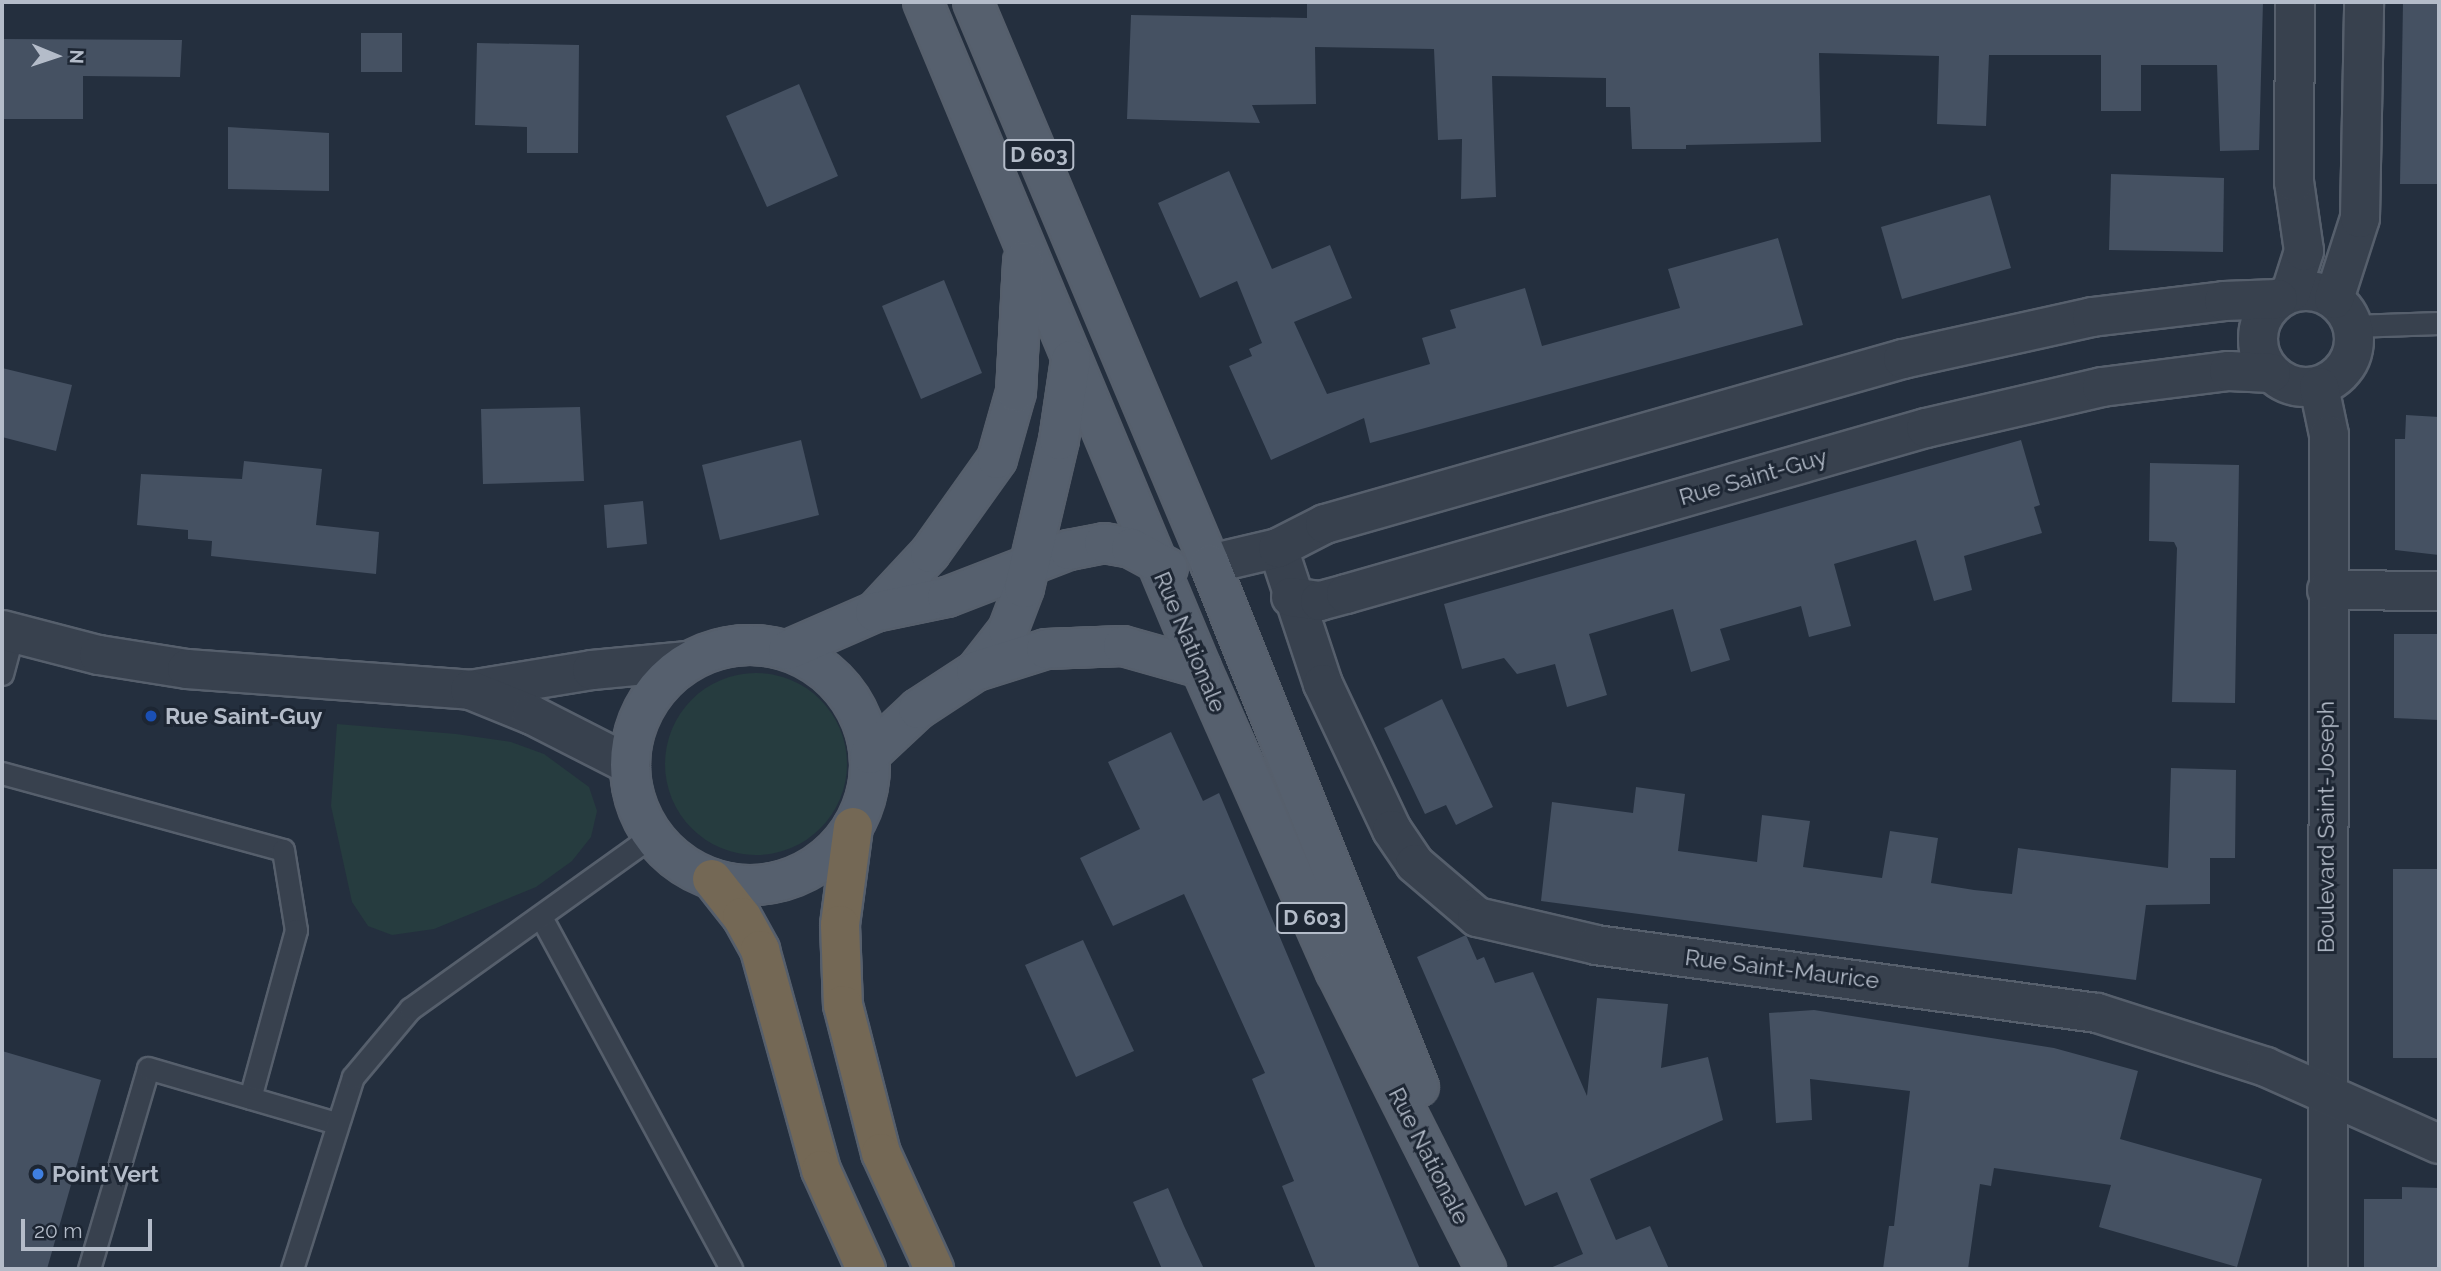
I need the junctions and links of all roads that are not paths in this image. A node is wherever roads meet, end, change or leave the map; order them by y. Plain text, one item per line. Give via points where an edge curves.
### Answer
1 (923, 2) edge
2 (973, 2) edge
3 (2295, 2) edge
4 (2364, 2) edge
5 (1077, 240) junction
6 (1023, 245) junction
7 (2284, 296) junction
8 (2344, 312) junction
9 (2439, 323) edge
10 (1071, 360) junction
11 (2271, 373) junction
12 (2319, 387) junction
13 (1278, 548) junction
14 (1155, 559) junction
15 (1210, 564) junction
16 (1030, 565) junction
17 (2327, 590) junction
18 (2439, 591) edge
19 (1291, 597) junction
20 (875, 612) junction
21 (1232, 617) junction
22 (7, 631) edge
23 (788, 650) junction
24 (688, 661) junction
25 (1201, 668) junction
26 (976, 671) junction
27 (2, 674) edge
28 (470, 690) junction
29 (870, 754) junction
30 (630, 765) junction
31 (2, 773) edge
32 (853, 828) junction
33 (652, 836) junction
34 (712, 879) junction
35 (541, 917) junction
36 (2328, 1092) junction
37 (250, 1098) junction
38 (336, 1124) junction
39 (2439, 1144) edge
40 (89, 1269) edge
41 (292, 1269) edge
42 (731, 1269) edge
43 (866, 1269) edge
44 (934, 1269) edge
45 (1488, 1269) edge
46 (2328, 1269) edge

1 - 6 main road, Rue Nationale / D 603
2 - 5 main road, Rue Nationale / D 603
3 - 7 street via 2294,182 2304,251
4 - 8 street via 2360,218
5 - 10 main road
5 - 15 main road, Rue Nationale / D 603
6 - 10 main road, Rue Nationale / D 603
6 - 20 main road via 1016,392 997,459 930,553
7 - 8 street via 2313,291
7 - 11 street via 2263,314 2257,334 2260,355
7 - 13 street via 2092,317 1903,359 1325,524
8 - 9 lane
8 - 12 street via 2354,345 2349,363 2336,378
10 - 14 main road, Rue Nationale / D 603
10 - 16 main road
11 - 12 street via 2293,387
11 - 19 street, Rue Saint-Guy via 2229,371 2061,396 1926,428 1320,601
12 - 17 street, Boulevard Saint-Joseph via 2329,435
13 - 15 street
13 - 19 street
14 - 16 main road via 1104,543
14 - 21 main road
14 - 25 main road, Rue Nationale / D 603
15 - 21 main road, Rue Nationale / D 603
16 - 20 main road via 947,597
16 - 26 main road via 1008,630
17 - 18 street
17 - 36 street, Boulevard Saint-Joseph
19 - 36 street, Rue Saint-Maurice via 1323,684 1392,830 1415,864 1477,916 1597,945 2045,1002 2190,1040
20 - 23 main road
21 - 45 main road, Rue Nationale / D 603
22 - 27 lane
22 - 28 street via 99,655 187,669
23 - 24 main road via 754,643 720,648
23 - 29 main road via 819,666 845,690 862,720
24 - 28 street via 592,670
24 - 30 main road via 663,681 645,705 633,734
25 - 26 main road via 1151,651 1084,645 1046,649
25 - 45 main road, Rue Nationale / D 603 via 1336,972
26 - 29 main road via 918,709
28 - 30 street via 532,715
29 - 32 main road via 870,780
30 - 33 main road via 636,803
31 - 37 lane via 283,850 296,930
32 - 34 main road via 833,853 806,872 776,882 744,885
32 - 44 highway via 840,925 843,1005 881,1153
33 - 34 main road via 679,862
33 - 35 lane
34 - 43 highway via 743,917 760,950 821,1170
35 - 38 lane via 410,1009 353,1076
35 - 42 lane
36 - 39 street, Rue Saint-Maurice
36 - 46 street, Boulevard Saint-Joseph
37 - 38 lane
37 - 40 lane via 148,1068
38 - 41 lane

